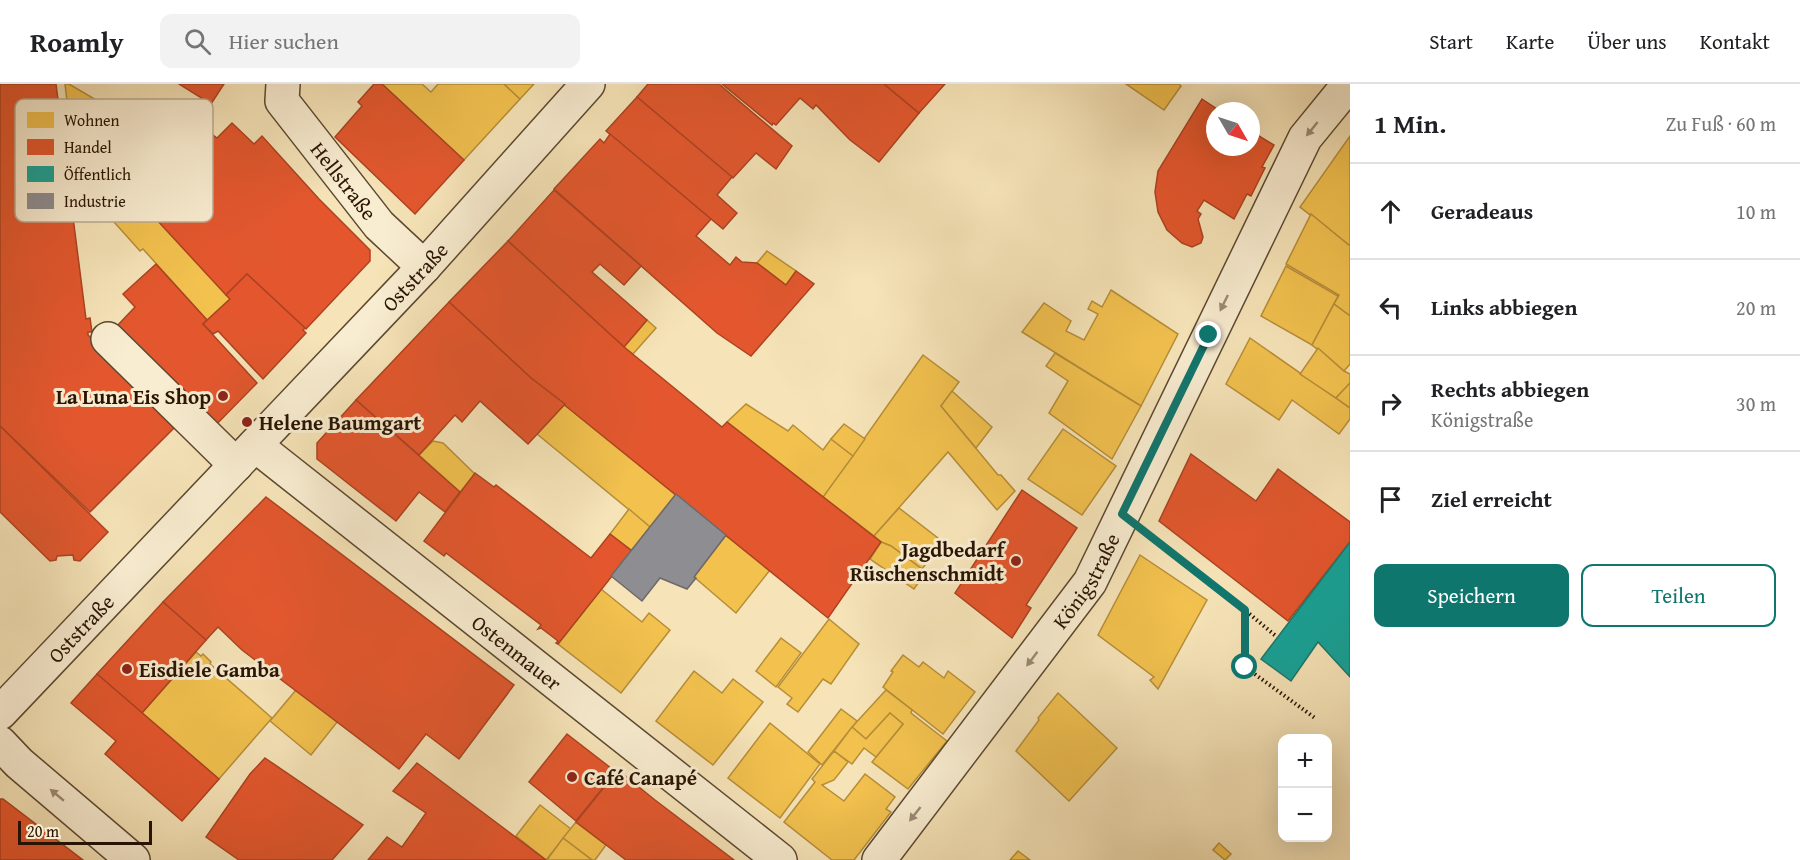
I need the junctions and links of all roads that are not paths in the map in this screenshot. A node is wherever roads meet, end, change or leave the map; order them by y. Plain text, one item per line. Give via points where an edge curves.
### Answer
1 (283, 84) edge
2 (588, 84) edge
3 (1349, 84) edge
4 (424, 267) junction
5 (108, 339) dead end
6 (245, 455) junction
7 (0, 713) edge
8 (0, 744) edge
9 (133, 860) edge
10 (780, 860) edge
11 (879, 860) edge

1 - 4 street, Hellstraße via 282,101 379,225
2 - 4 street, Oststraße
3 -> 11 street, Königstraße via 1305,138 1090,582
4 - 6 street, Oststraße
5 - 6 street via 206,436
6 - 7 street, Oststraße
6 - 10 street, Ostenmauer via 309,489
9 -> 8 street

